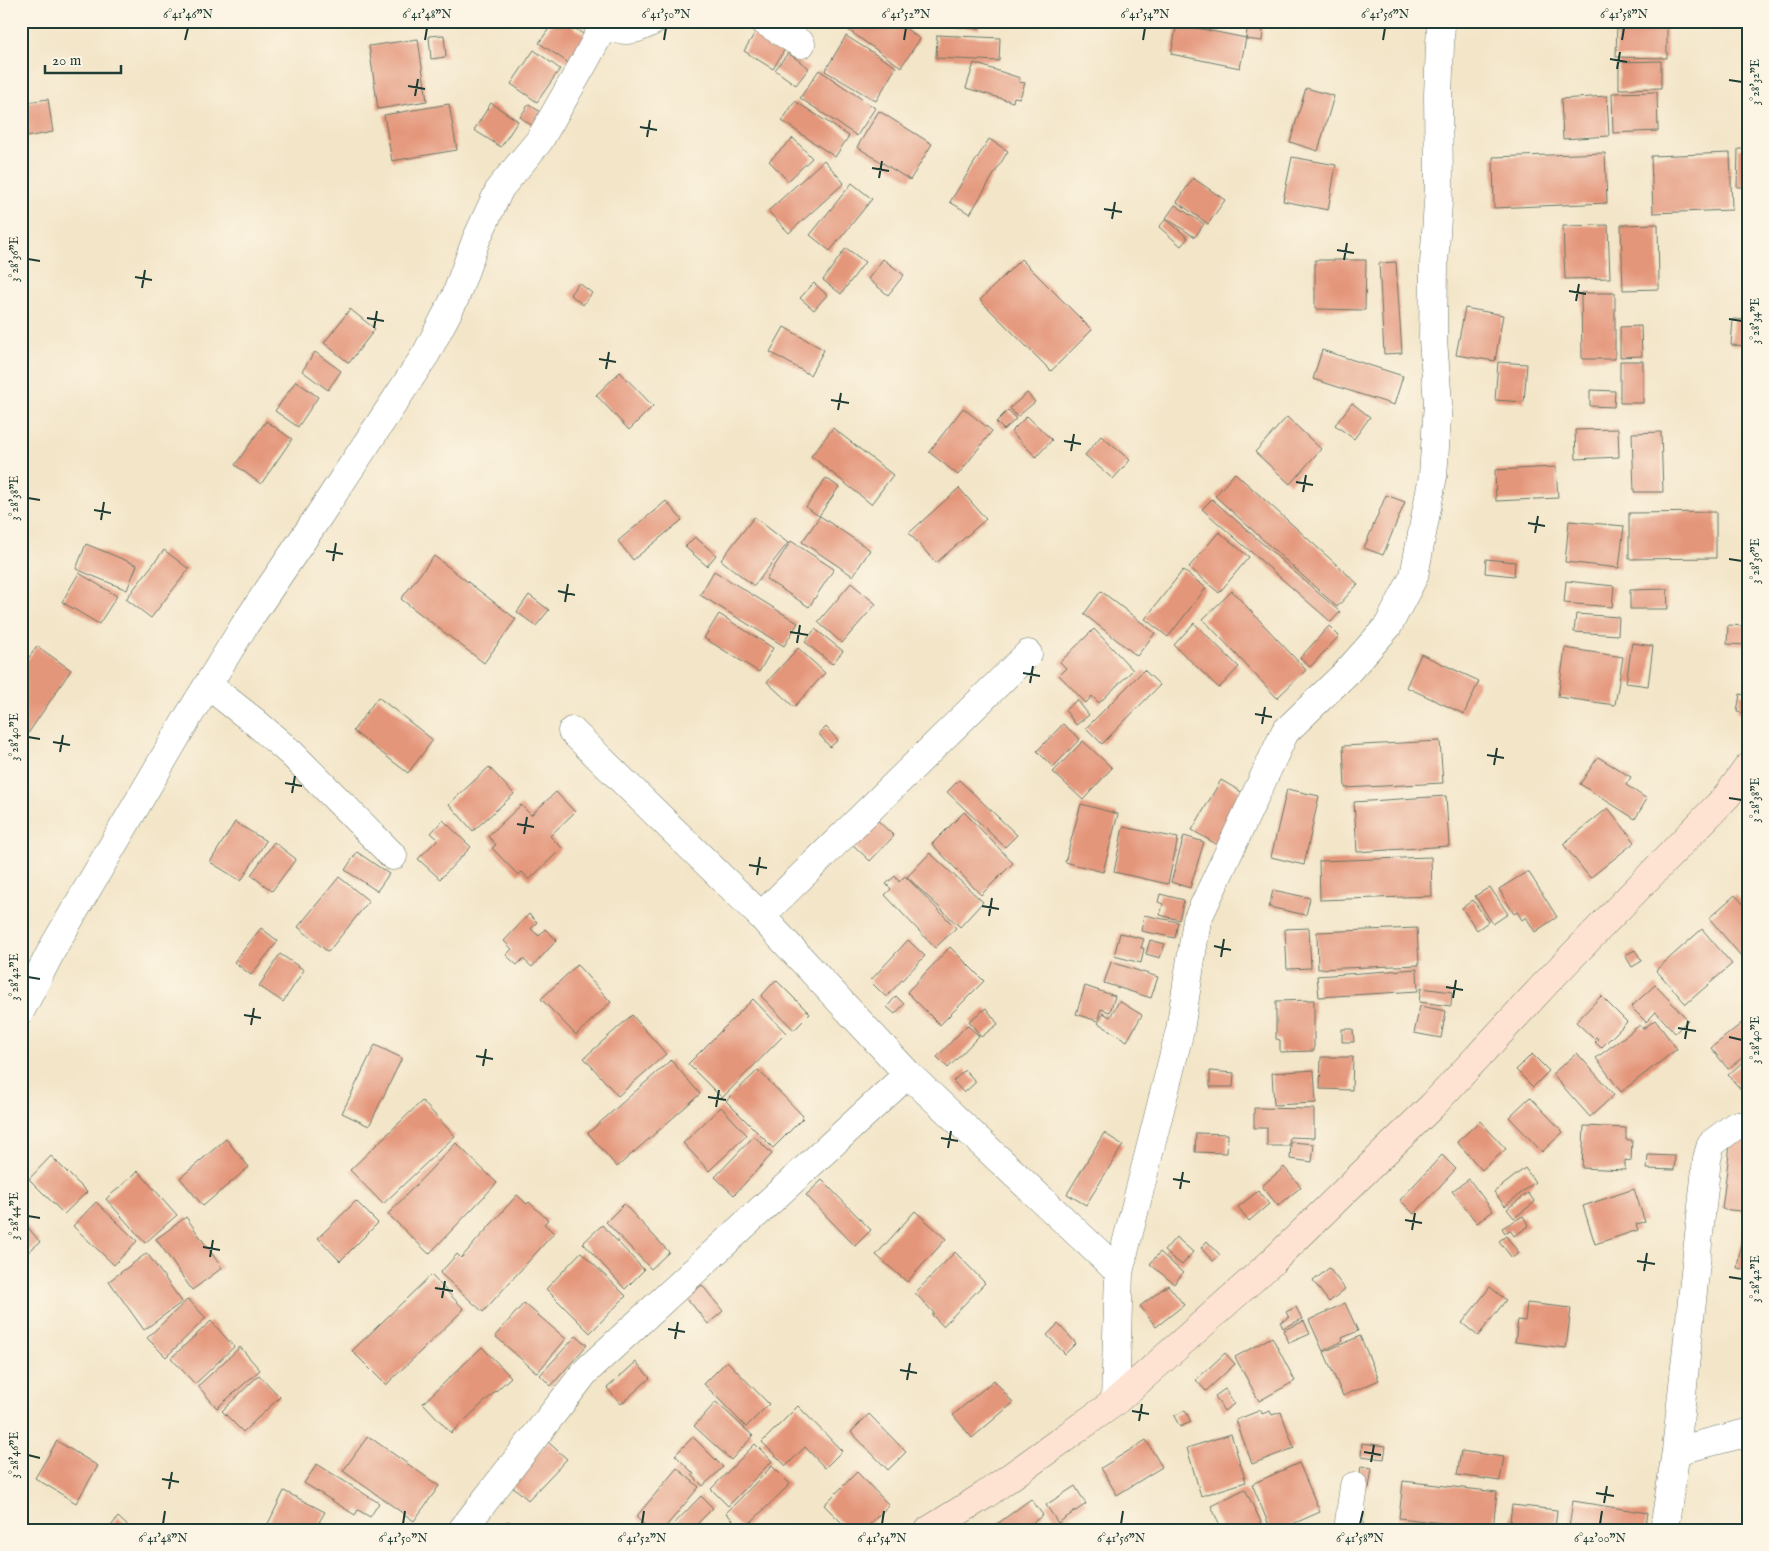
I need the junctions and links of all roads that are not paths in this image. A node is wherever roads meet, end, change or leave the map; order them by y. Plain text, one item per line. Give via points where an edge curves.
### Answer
1 (653, 21) edge
2 (764, 21) edge
3 (1441, 21) edge
4 (606, 24) edge
5 (802, 44) dead end
6 (1028, 654) dead end
7 (208, 685) junction
8 (572, 731) dead end
9 (1748, 767) edge
10 (393, 856) dead end
11 (761, 916) junction
12 (21, 1010) edge
13 (908, 1074) junction
14 (1748, 1125) edge
15 (1119, 1272) junction
16 (1115, 1402) junction
17 (1748, 1436) edge
18 (1676, 1451) junction
19 (1354, 1486) dead end
20 (462, 1530) edge
21 (929, 1530) edge
22 (1348, 1530) edge
23 (1664, 1530) edge

1 - 4 street via 621,31
2 - 5 street
3 - 15 street via 1433,340 1438,403 1433,476 1414,576 1388,626 1347,672 1285,732 1197,920 1180,1030
4 - 7 street via 540,141 500,188 454,298 426,354
6 - 11 street
7 - 10 street via 292,754
7 - 12 street via 55,944
8 - 11 street
9 - 16 street via 1727,796 1548,980 1432,1106 1272,1262
11 - 13 street
13 - 15 street
13 - 20 street via 586,1372
14 - 18 street via 1735,1126 1711,1144 1707,1159
15 - 16 street
16 - 21 street via 985,1495
17 - 18 street via 1742,1434
18 - 23 street
19 - 22 street

